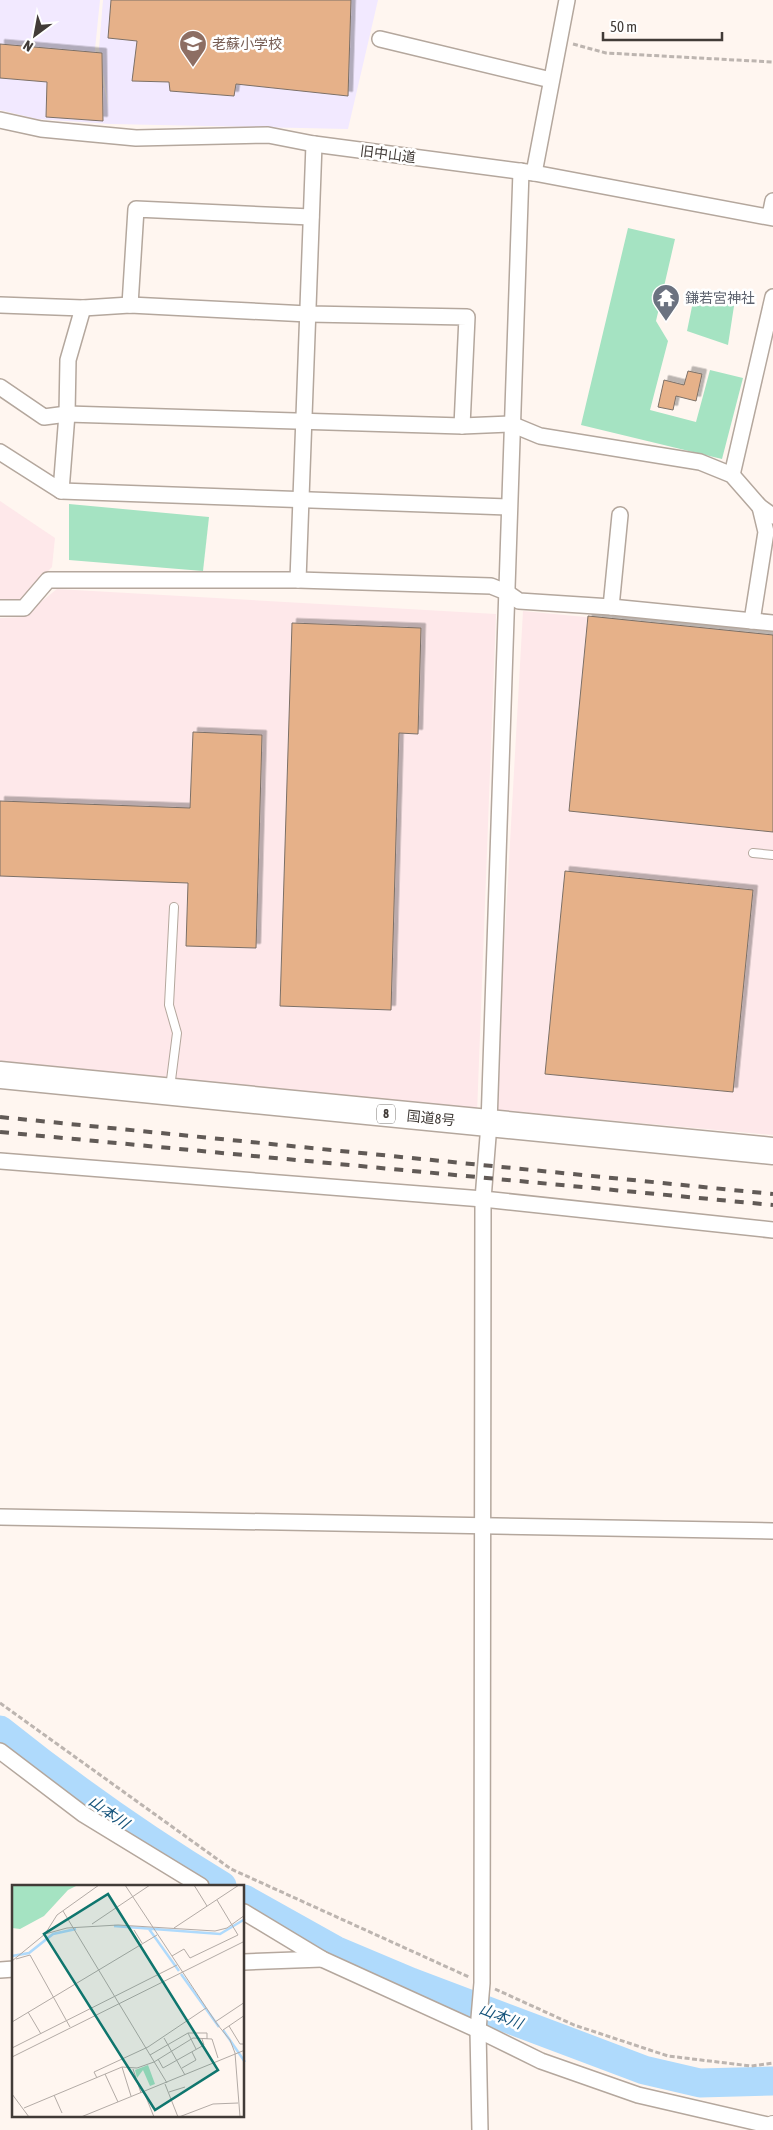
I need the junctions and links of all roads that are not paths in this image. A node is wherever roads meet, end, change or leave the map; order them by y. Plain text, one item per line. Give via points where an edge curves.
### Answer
1 (567, 0) edge
2 (380, 39) dead end
3 (551, 80) junction
4 (0, 120) edge
5 (314, 144) junction
6 (528, 172) junction
7 (773, 201) edge
8 (311, 217) junction
9 (772, 217) edge
10 (773, 297) edge
11 (0, 305) edge
12 (130, 305) junction
13 (83, 308) junction
14 (308, 314) junction
15 (0, 387) edge
16 (67, 414) junction
17 (304, 420) junction
18 (512, 424) junction
19 (462, 426) junction
20 (0, 452) edge
21 (732, 475) junction
22 (61, 491) junction
23 (301, 500) junction
24 (508, 507) junction
25 (760, 507) junction
26 (620, 515) dead end
27 (773, 516) edge
28 (298, 580) junction
29 (506, 592) junction
30 (611, 607) junction
31 (0, 608) edge
32 (752, 621) junction
33 (773, 623) edge
34 (753, 853) dead end
35 (773, 855) edge
36 (174, 907) dead end
37 (0, 1075) edge
38 (169, 1092) junction
39 (489, 1124) junction
40 (773, 1152) edge
41 (0, 1160) edge
42 (483, 1199) junction
43 (773, 1230) edge
44 (0, 1517) edge
45 (483, 1526) junction
46 (773, 1531) edge
47 (0, 1751) edge
48 (199, 1885) edge
49 (245, 1913) edge
50 (322, 1960) junction
51 (245, 1962) edge
52 (478, 2030) junction
53 (773, 2126) edge
54 (480, 2130) edge
55 (766, 2130) edge

1 - 3 street
2 - 3 street
3 - 6 street
4 - 5 street, 旧中山道 via 95,136 268,135
5 - 6 street, 旧中山道
5 - 8 street
6 - 9 street, 旧中山道
6 - 18 street
7 - 9 street
8 - 12 street via 136,209
8 - 14 street
10 - 21 street
11 - 13 street
12 - 13 street
12 - 14 street
13 - 16 street via 68,360
14 - 17 street
14 - 19 street via 467,317
15 - 16 street via 44,417
16 - 17 street
16 - 22 street
17 - 19 street
17 - 23 street
18 - 19 street
18 - 21 street via 540,436 700,462
18 - 24 street
20 - 22 street
21 - 25 street
22 - 23 street
23 - 24 street
23 - 28 street
24 - 29 street
25 - 27 street
25 - 32 street via 766,532
26 - 30 street
28 - 29 street via 491,586
28 - 31 street via 48,580 24,608
29 - 30 street via 519,601
29 - 39 street
30 - 32 street
32 - 33 street
34 - 35 lane
36 - 38 lane via 169,1006 177,1033
37 - 38 highway, 国道8号 / 8
38 - 39 highway, 国道8号 / 8
39 - 40 highway, 国道8号 / 8
39 - 42 street
41 - 42 street
42 - 43 street
42 - 45 street
44 - 45 street
45 - 46 street
45 - 52 street via 482,1983
47 - 48 street via 83,1814
49 - 50 street
50 - 51 street
50 - 52 street
52 - 53 street via 541,2061 638,2095
52 - 54 street
53 - 55 street

